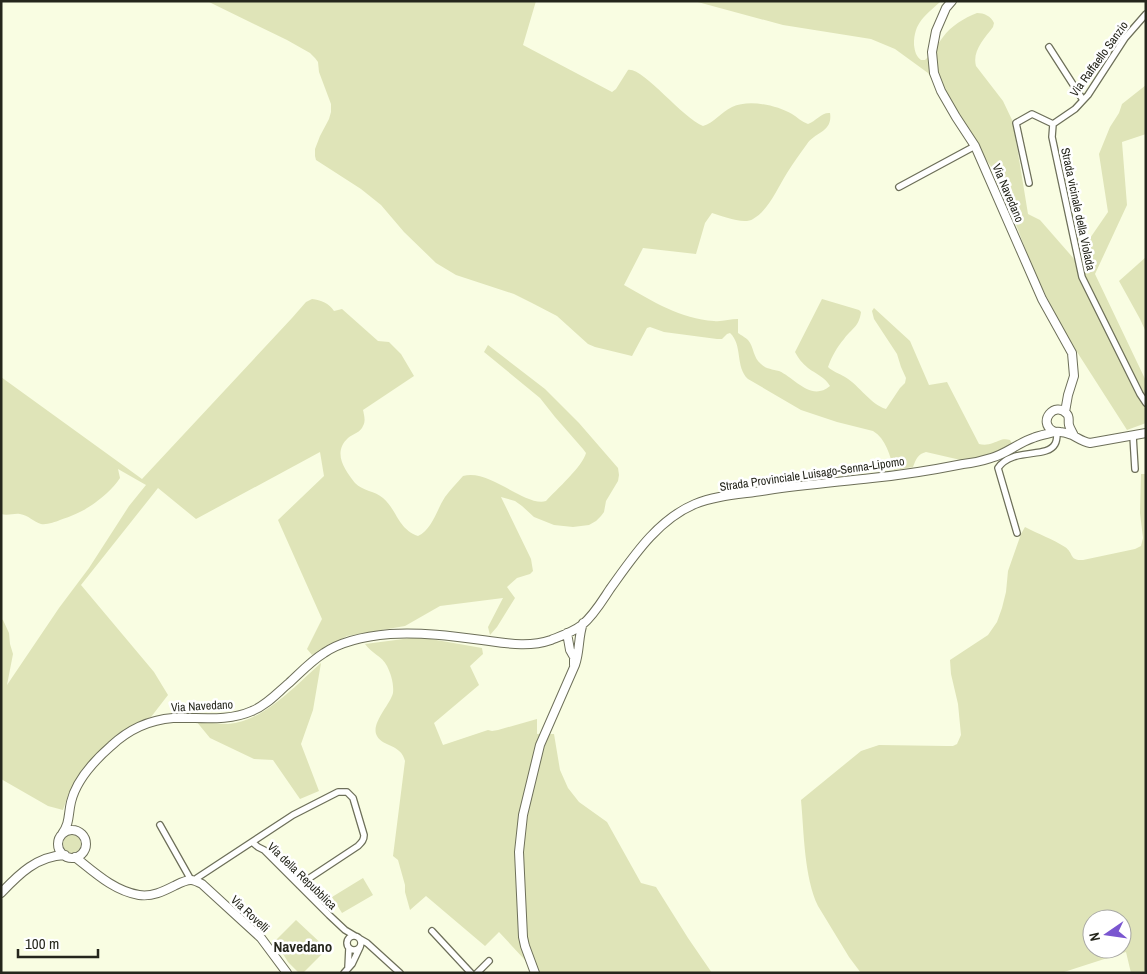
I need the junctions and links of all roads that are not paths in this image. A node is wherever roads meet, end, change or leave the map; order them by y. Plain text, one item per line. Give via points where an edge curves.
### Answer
1 (952, 1) edge
2 (1146, 14) edge
3 (1049, 47) dead end
4 (1083, 100) junction
5 (1053, 124) junction
6 (975, 146) junction
7 (1029, 183) dead end
8 (898, 187) dead end
9 (1068, 395) junction
10 (1146, 403) edge
11 (1057, 409) junction
12 (1065, 412) junction
13 (1047, 424) junction
14 (1069, 424) junction
15 (1058, 432) junction
16 (1146, 434) edge
17 (1074, 436) junction
18 (1133, 436) junction
19 (1033, 438) junction
20 (1135, 469) dead end
21 (1017, 533) dead end
22 (583, 624) junction
23 (567, 633) junction
24 (547, 641) junction
25 (580, 644) junction
26 (570, 650) junction
27 (574, 668) junction
28 (70, 810) junction
29 (160, 825) dead end
30 (80, 832) junction
31 (60, 838) junction
32 (252, 842) junction
33 (85, 849) junction
34 (65, 855) junction
35 (75, 857) junction
36 (47, 858) junction
37 (91, 869) junction
38 (193, 880) junction
39 (299, 885) junction
40 (1, 893) edge
41 (345, 930) junction
42 (432, 931) dead end
43 (357, 938) junction
44 (348, 940) junction
45 (360, 947) junction
46 (349, 948) junction
47 (489, 961) dead end
48 (346, 971) edge
49 (286, 973) edge
50 (400, 973) edge
51 (471, 973) edge
52 (477, 973) edge
53 (535, 973) edge

1 - 6 street, Via Navedano via 936,30 932,52 934,73 941,91
2 - 4 street, Via Raffaello Sanzio via 1125,38
3 - 4 street
4 - 5 street, Via Raffaello Sanzio
5 - 7 street via 1032,114 1016,123
5 - 10 street, Strada vicinale della Violada via 1052,137 1082,277
6 - 8 street
6 - 9 street, Via Navedano via 1042,299 1072,353 1074,376
9 - 11 street, Via Navedano
9 - 12 street, Via Navedano
11 - 12 street
11 - 13 street via 1049,414
12 - 14 street
13 - 15 street
13 - 19 street, Strada Provinciale Luisago-Senna-Lipomo
14 - 15 street
14 - 17 street
15 - 17 street
15 - 19 street, Strada Provinciale Luisago-Senna-Lipomo
15 - 21 street via 1051,449 1013,456 998,468
16 - 18 street
17 - 18 street via 1086,443
18 - 20 street
19 - 22 street, Strada Provinciale Luisago-Senna-Lipomo via 993,458 963,464 708,499 692,505 660,526
22 - 23 street
22 - 25 street
23 - 24 street
23 - 25 street
23 - 26 street
24 - 26 street via 559,643
24 - 28 street, Via Navedano via 520,644 411,633 364,638 336,646 317,658 268,702 244,714 220,718 172,718 134,728 98,758 87,772 74,793
25 - 27 street
26 - 27 street
27 - 53 street via 540,745 519,839 523,937
28 - 30 street via 73,824
28 - 31 street, Via Navedano via 67,828
29 - 38 street, Via Rovelli
30 - 31 street via 70,830
30 - 33 street via 86,840
31 - 34 street via 59,848
31 - 36 street
32 - 38 street, Via della Repubblica
32 - 39 street, Via della Repubblica
32 - 39 street via 293,815 338,792 347,792 353,798 364,839
33 - 35 street
33 - 37 street via 86,862
34 - 35 street
34 - 36 street
35 - 37 street
36 - 40 street via 19,874
37 - 38 street via 120,889 139,895 159,893
38 - 49 street, Via Rovelli via 202,884 260,938
39 - 41 street, Via della Repubblica
41 - 43 street, Via della Repubblica
41 - 44 street
42 - 51 street
43 - 44 street
43 - 45 street via 361,942
43 - 50 street, Via della Repubblica
44 - 46 street
45 - 46 street via 356,950
45 - 48 street
46 - 48 street
47 - 52 street

